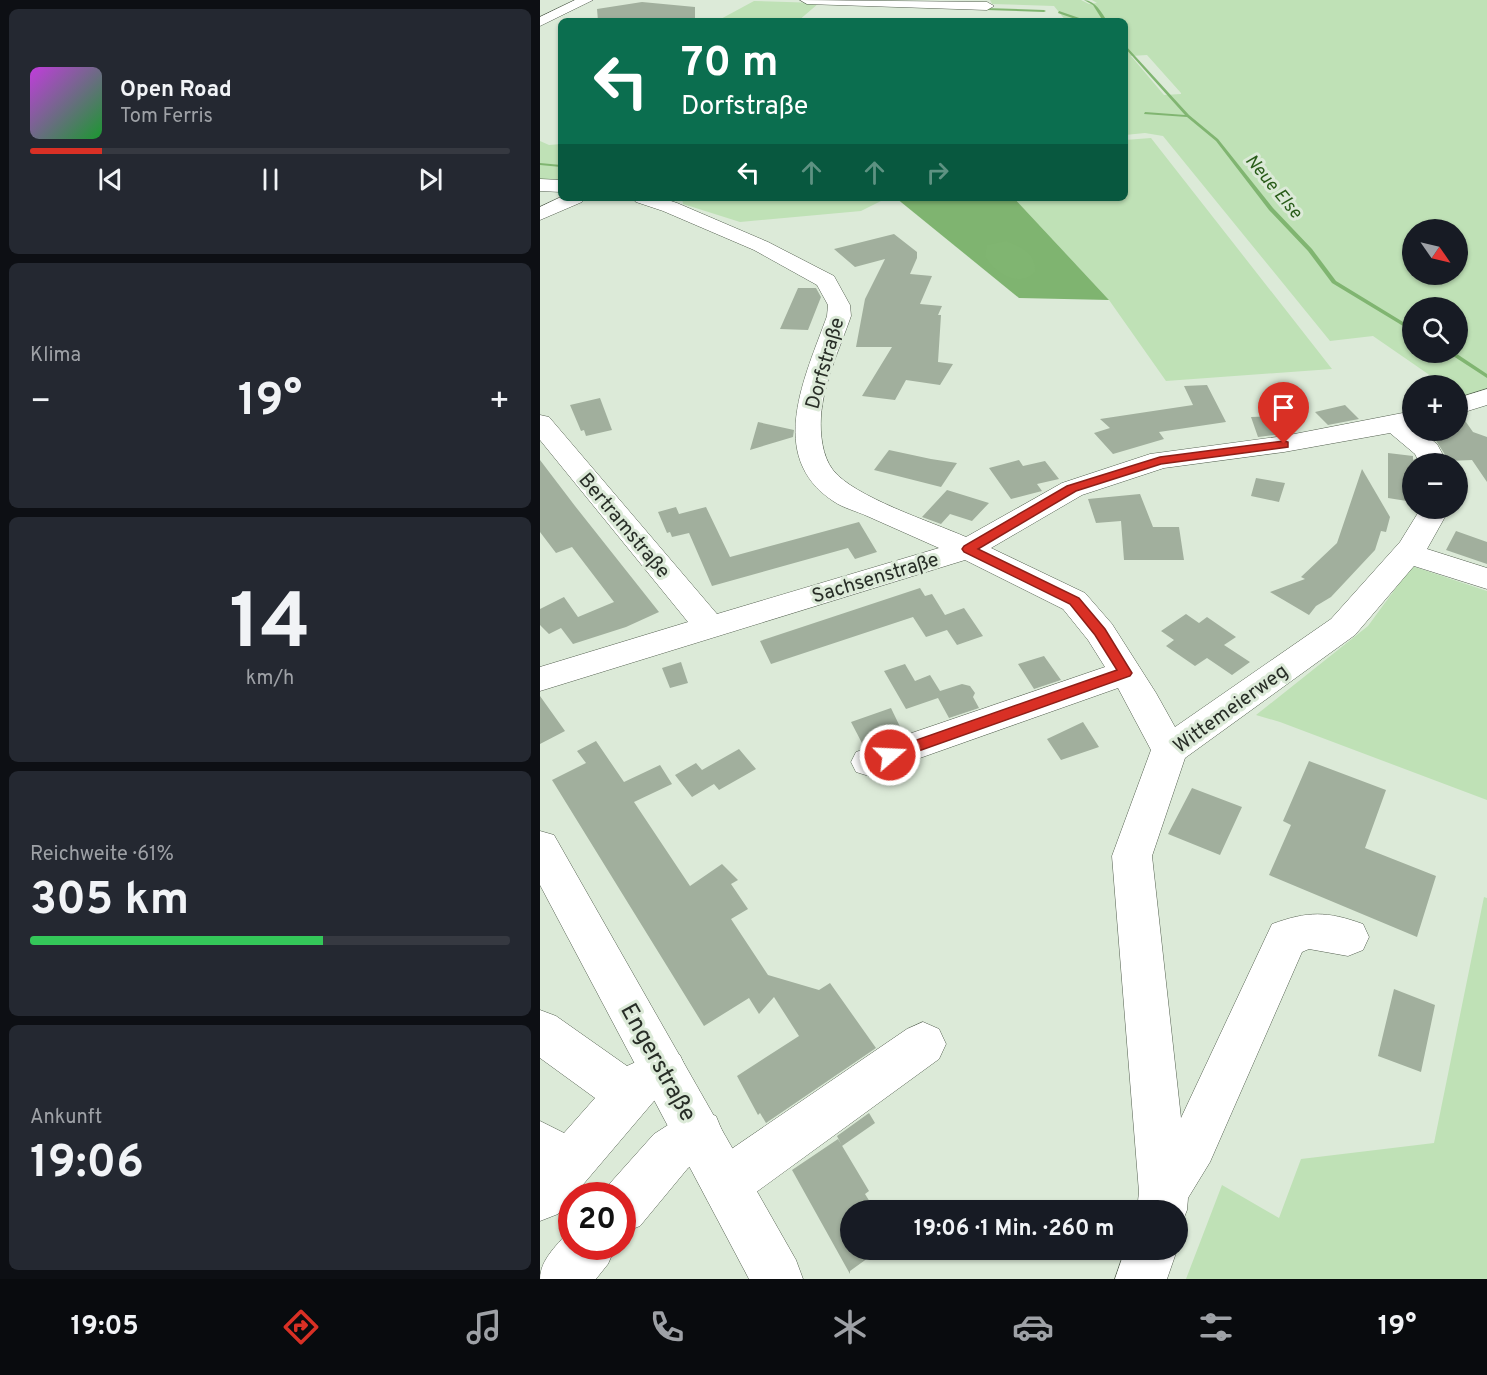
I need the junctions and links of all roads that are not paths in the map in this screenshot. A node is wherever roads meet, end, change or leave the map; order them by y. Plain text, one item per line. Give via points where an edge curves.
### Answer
1 (586, 0) edge
2 (807, 0) edge
3 (987, 6) dead end
4 (558, 14) junction
5 (586, 16) dead end
6 (540, 22) edge
7 (540, 185) edge
8 (558, 186) edge
9 (568, 201) edge
10 (651, 201) edge
11 (540, 214) edge
12 (1487, 397) edge
13 (1468, 403) edge
14 (1402, 422) edge
15 (540, 423) edge
16 (1420, 441) edge
17 (1428, 453) edge
18 (1429, 519) edge
19 (968, 549) junction
20 (1408, 553) junction
21 (1487, 579) edge
22 (710, 627) junction
23 (1125, 673) junction
24 (540, 679) edge
25 (1169, 750) junction
26 (869, 762) dead end
27 (540, 847) edge
28 (1348, 937) dead end
29 (540, 1031) edge
30 (922, 1044) dead end
31 (646, 1083) junction
32 (699, 1133) junction
33 (549, 1169) edge
34 (726, 1184) junction
35 (636, 1192) edge
36 (1163, 1200) edge
37 (1164, 1200) edge
38 (579, 1260) edge
39 (1148, 1260) edge
40 (563, 1279) edge
41 (777, 1279) edge
42 (1142, 1279) edge

1 - 4 street
2 - 3 street
4 - 5 street
4 - 6 street
7 - 8 street
9 - 11 street
10 - 19 street, Dorfstraße via 761,246 826,281 839,305 839,316 808,417 809,445 819,472 843,495
12 - 13 street
14 - 19 street, Sachsenstraße via 1284,444 1160,460 1072,489
15 - 22 street, Bertramstraße
16 - 17 street
18 - 20 street, Wittemeierweg
19 - 22 street, Sachsenstraße
19 - 23 street, Dorfstraße via 1074,601 1100,632
20 - 21 street
20 - 25 street, Wittemeierweg via 1343,627
22 - 24 street, Sachsenstraße
23 - 25 street, Dorfstraße
23 - 26 street
25 - 36 street, Wittemeierweg via 1132,856
27 - 31 street, Engerstraße
28 - 37 street via 1309,931 1287,937 1193,1145
29 - 31 street
30 - 34 street
31 - 32 street, Engerstraße
31 - 33 street
32 - 34 street, Engerstraße
32 - 35 street via 671,1151
34 - 41 street, Engerstraße
38 - 40 street
39 - 42 street

